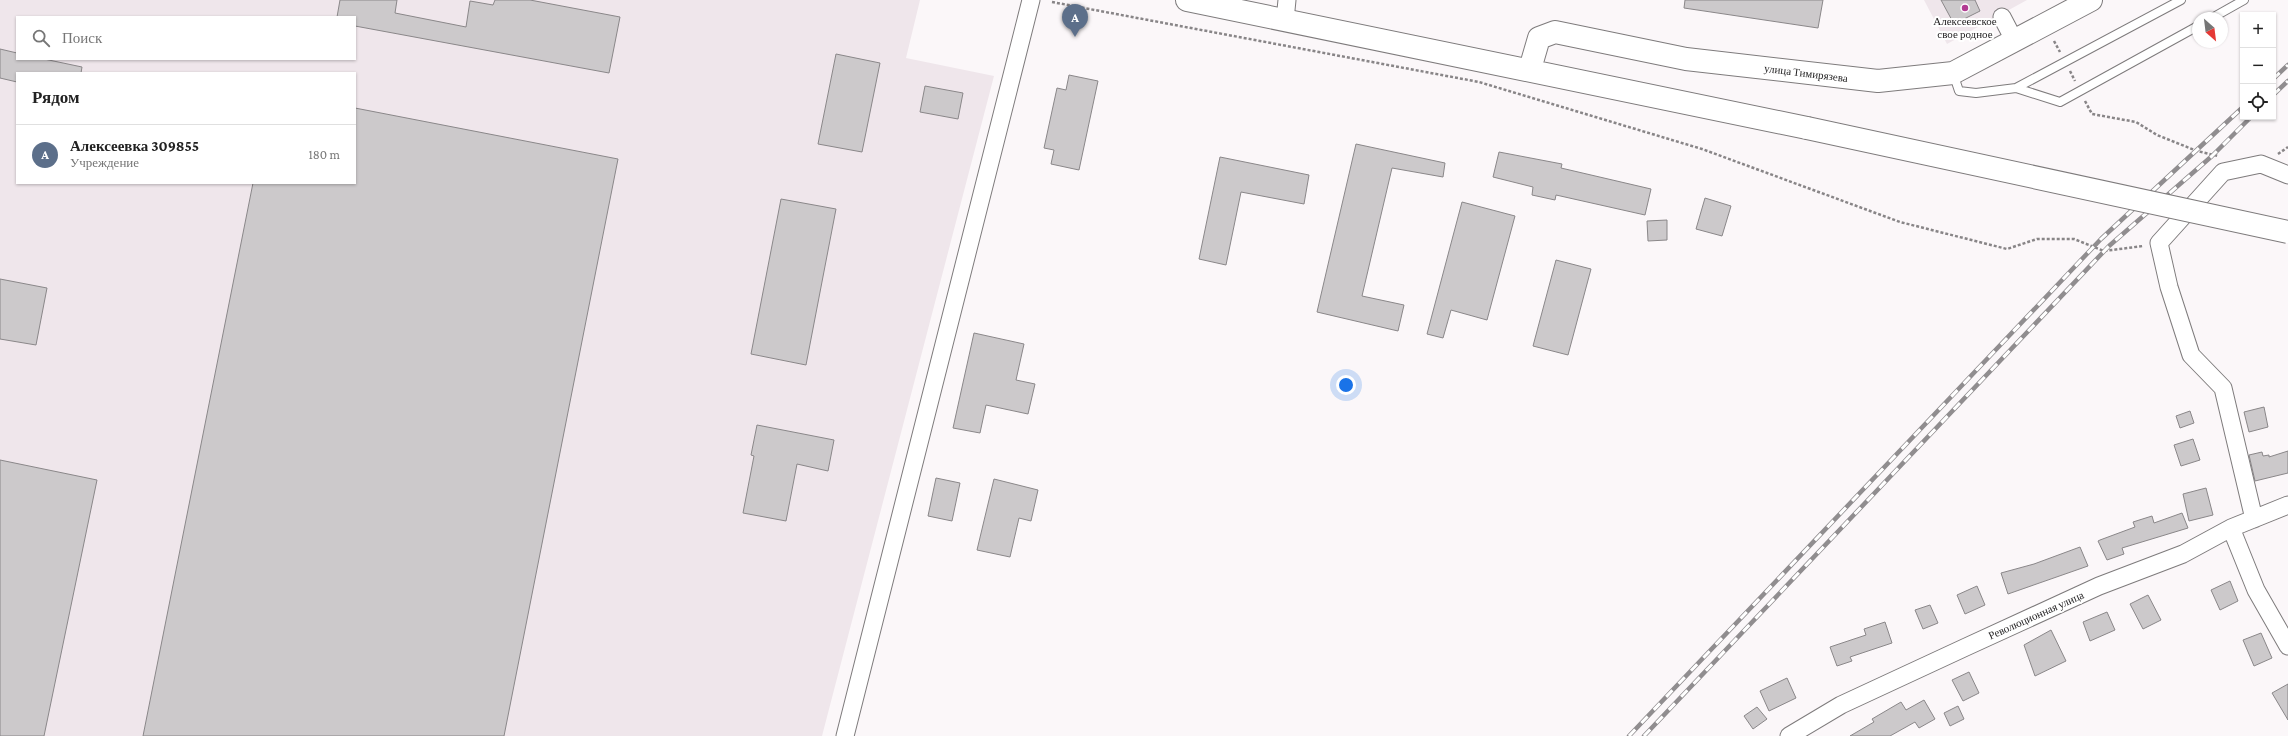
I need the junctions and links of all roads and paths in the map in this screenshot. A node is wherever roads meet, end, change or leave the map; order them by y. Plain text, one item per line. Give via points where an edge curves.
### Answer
1 (1031, 0) edge
2 (1187, 0) edge
3 (2091, 0) edge
4 (2181, 0) edge
5 (2244, 0) edge
6 (1052, 2) dead end
7 (1286, 10) edge
8 (2223, 12) edge
9 (2002, 17) dead end
10 (2046, 24) junction
11 (2192, 29) edge
12 (2014, 40) junction
13 (2064, 59) dead end
14 (2067, 66) dead end
15 (1530, 69) junction
16 (1953, 72) junction
17 (2078, 86) dead end
18 (2016, 88) junction
19 (2081, 94) dead end
20 (2225, 156) dead end
21 (2288, 175) edge
22 (2288, 232) edge
23 (2159, 243) junction
24 (2288, 506) edge
25 (2254, 520) junction
26 (2231, 528) junction
27 (2288, 646) edge
28 (845, 736) edge
29 (1789, 736) edge

1 - 28 street
2 - 7 main road
3 - 10 main road, улица Тимирязева
4 - 18 lane
5 - 8 lane
6 - 23 path via 1479,82 1702,149 1900,222 2007,249 2037,239 2074,239 2104,251
7 - 15 main road
9 - 12 street
10 - 12 main road, улица Тимирязева
10 - 13 path
11 - 18 lane via 2060,102
12 - 16 main road, улица Тимирязева
14 - 17 path
15 - 16 main road, улица Тимирязева via 1539,38 1556,32 1686,59 1878,81
15 - 22 main road, bridge
16 - 18 lane via 1959,91 1976,93
19 - 20 path via 2092,114 2136,122 2157,135 2197,151 2212,156
21 - 23 street via 2261,164 2223,172
23 - 25 street via 2169,287 2191,355 2223,388
24 - 25 street, Революционная улица
25 - 26 street, Революционная улица
26 - 27 street via 2256,590
26 - 29 street, Революционная улица via 2183,554 2099,586 1896,679 1841,705

